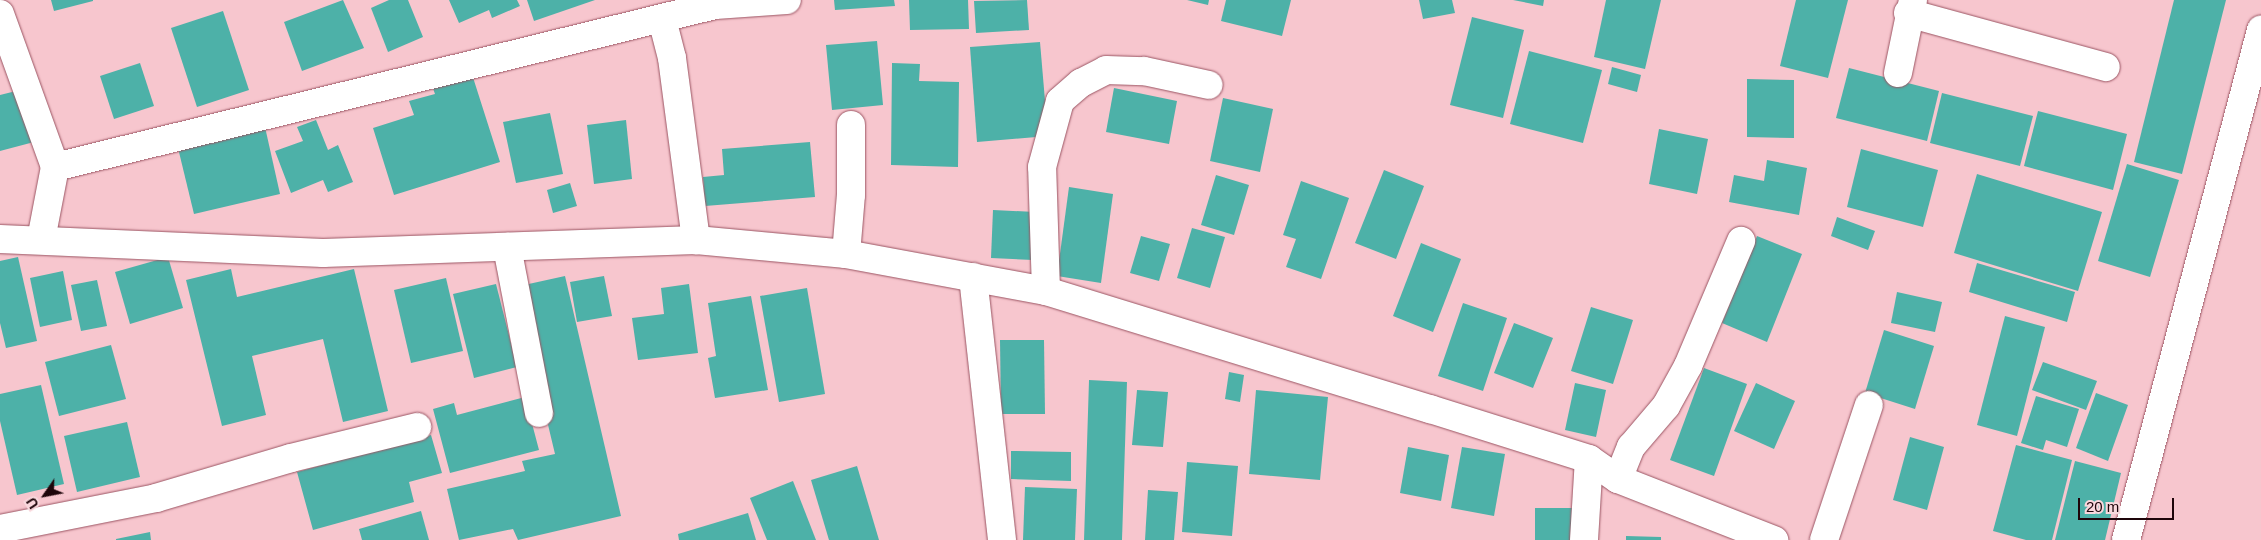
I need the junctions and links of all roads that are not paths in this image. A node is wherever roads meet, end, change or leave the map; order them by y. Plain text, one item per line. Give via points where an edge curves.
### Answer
1 (787, 0) edge
2 (1911, 7) edge
3 (0, 14) edge
4 (662, 19) junction
5 (2261, 30) edge
6 (2106, 68) dead end
7 (1898, 73) dead end
8 (1209, 86) dead end
9 (851, 125) dead end
10 (55, 167) junction
11 (0, 239) edge
12 (41, 240) junction
13 (696, 240) junction
14 (1741, 240) dead end
15 (507, 247) junction
16 (846, 254) junction
17 (973, 278) junction
18 (1046, 290) junction
19 (1869, 405) dead end
20 (540, 413) dead end
21 (417, 427) dead end
22 (1589, 459) junction
23 (1618, 479) junction
24 (0, 529) edge
25 (1760, 537) edge
26 (1002, 540) edge
27 (1584, 540) edge
28 (1824, 540) edge
29 (2126, 540) edge

1 - 4 street via 714,5
2 - 6 street
2 - 7 street
3 - 10 street
4 - 10 street
4 - 13 street via 683,132
5 - 29 street
8 - 18 street via 1144,71 1106,70 1081,83 1060,101 1042,167
9 - 16 street via 851,195
10 - 12 street
11 - 12 street
12 - 15 street via 323,253
13 - 15 street
13 - 16 street
14 - 23 street via 1688,366 1666,406 1631,447
15 - 20 street
16 - 17 street
17 - 18 street
17 - 26 street
18 - 22 street
19 - 28 street
21 - 24 street via 291,458 156,498
22 - 23 street
22 - 27 street
23 - 25 street

